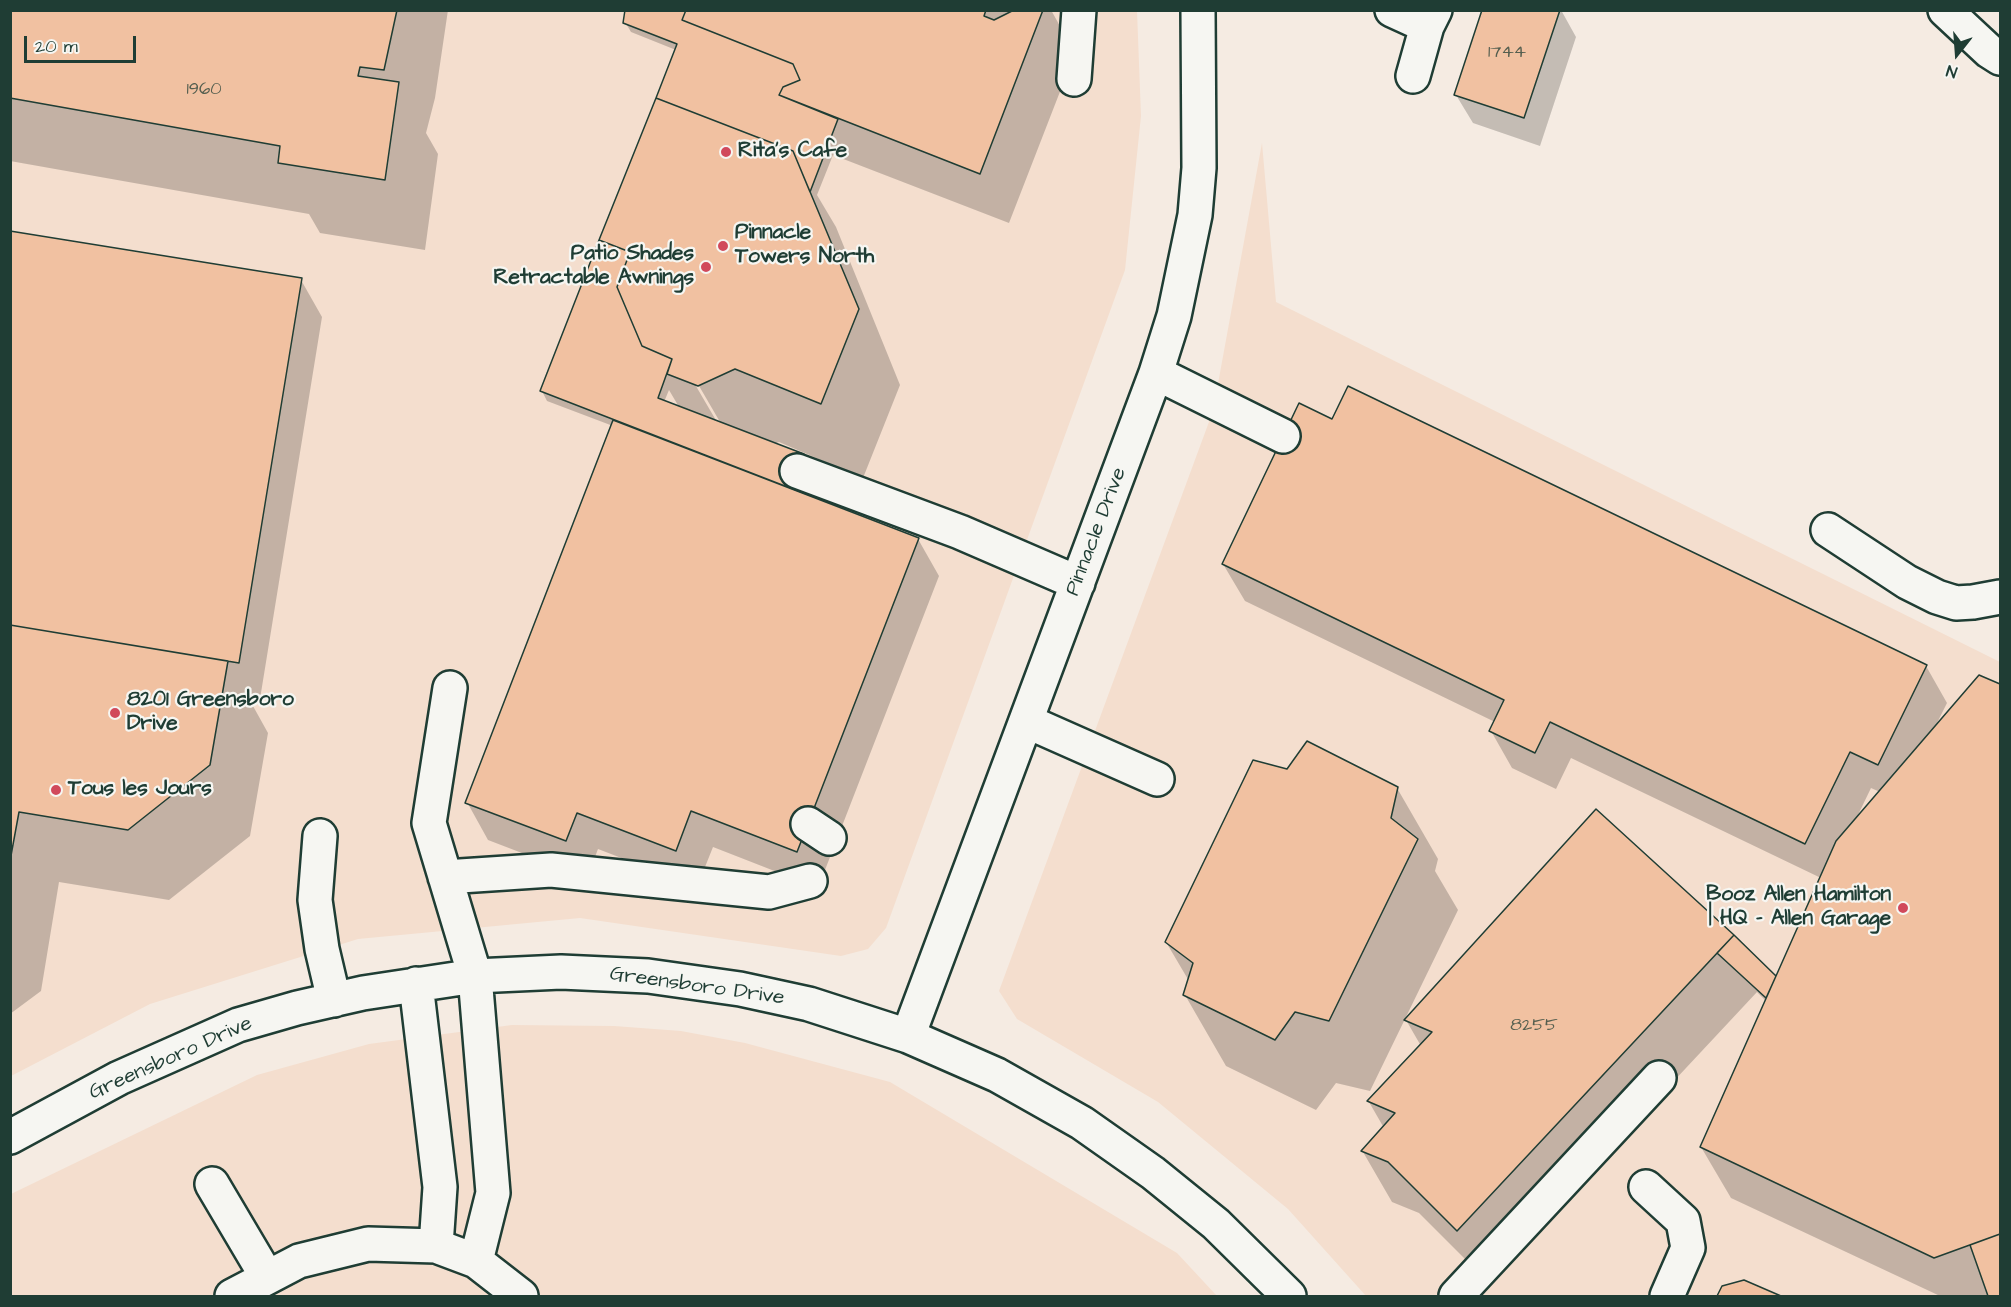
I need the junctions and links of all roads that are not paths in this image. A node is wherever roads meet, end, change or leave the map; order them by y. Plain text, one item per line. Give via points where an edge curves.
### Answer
1 (1079, 10) edge
2 (1198, 10) edge
3 (1392, 10) edge
4 (1945, 10) edge
5 (1431, 18) edge
6 (2001, 58) edge
7 (1413, 76) dead end
8 (1074, 80) dead end
9 (1156, 373) junction
10 (1283, 436) dead end
11 (797, 471) dead end
12 (1828, 530) dead end
13 (1078, 583) junction
14 (2001, 597) edge
15 (450, 688) dead end
16 (1026, 721) junction
17 (1157, 779) dead end
18 (320, 836) dead end
19 (445, 877) junction
20 (810, 881) dead end
21 (475, 976) junction
22 (416, 984) junction
23 (334, 1000) junction
24 (908, 1036) junction
25 (1659, 1078) dead end
26 (10, 1137) edge
27 (213, 1184) dead end
28 (1646, 1187) dead end
29 (436, 1246) junction
30 (476, 1261) junction
31 (267, 1277) junction
32 (232, 1296) edge
33 (521, 1296) edge
34 (1289, 1296) edge
35 (1456, 1296) edge
36 (1667, 1296) edge

1 - 8 street
2 - 9 street, Pinnacle Drive via 1200,126 1195,215 1174,316
3 - 5 street
4 - 6 street
5 - 7 street
9 - 10 street
9 - 13 street, Pinnacle Drive
11 - 13 street via 870,509 960,532
12 - 14 street via 1937,597 1956,603
13 - 16 street, Pinnacle Drive
15 - 19 street via 429,823
16 - 17 street
16 - 24 street, Pinnacle Drive
18 - 23 street via 315,900
19 - 20 street via 551,870 769,892
19 - 21 street
21 - 22 street, Greensboro Drive
21 - 24 street, Greensboro Drive via 561,972 660,978 740,989 809,1004
21 - 30 street via 493,1193
22 - 23 street, Greensboro Drive
22 - 29 street via 440,1187
23 - 26 street, Greensboro Drive via 238,1026 119,1078
24 - 34 street, Greensboro Drive via 997,1075 1082,1123 1154,1173 1216,1224
25 - 35 street
27 - 31 street
28 - 36 street via 1683,1221 1688,1248
29 - 30 street
29 - 31 street via 368,1244 299,1261
30 - 33 street
31 - 32 street

